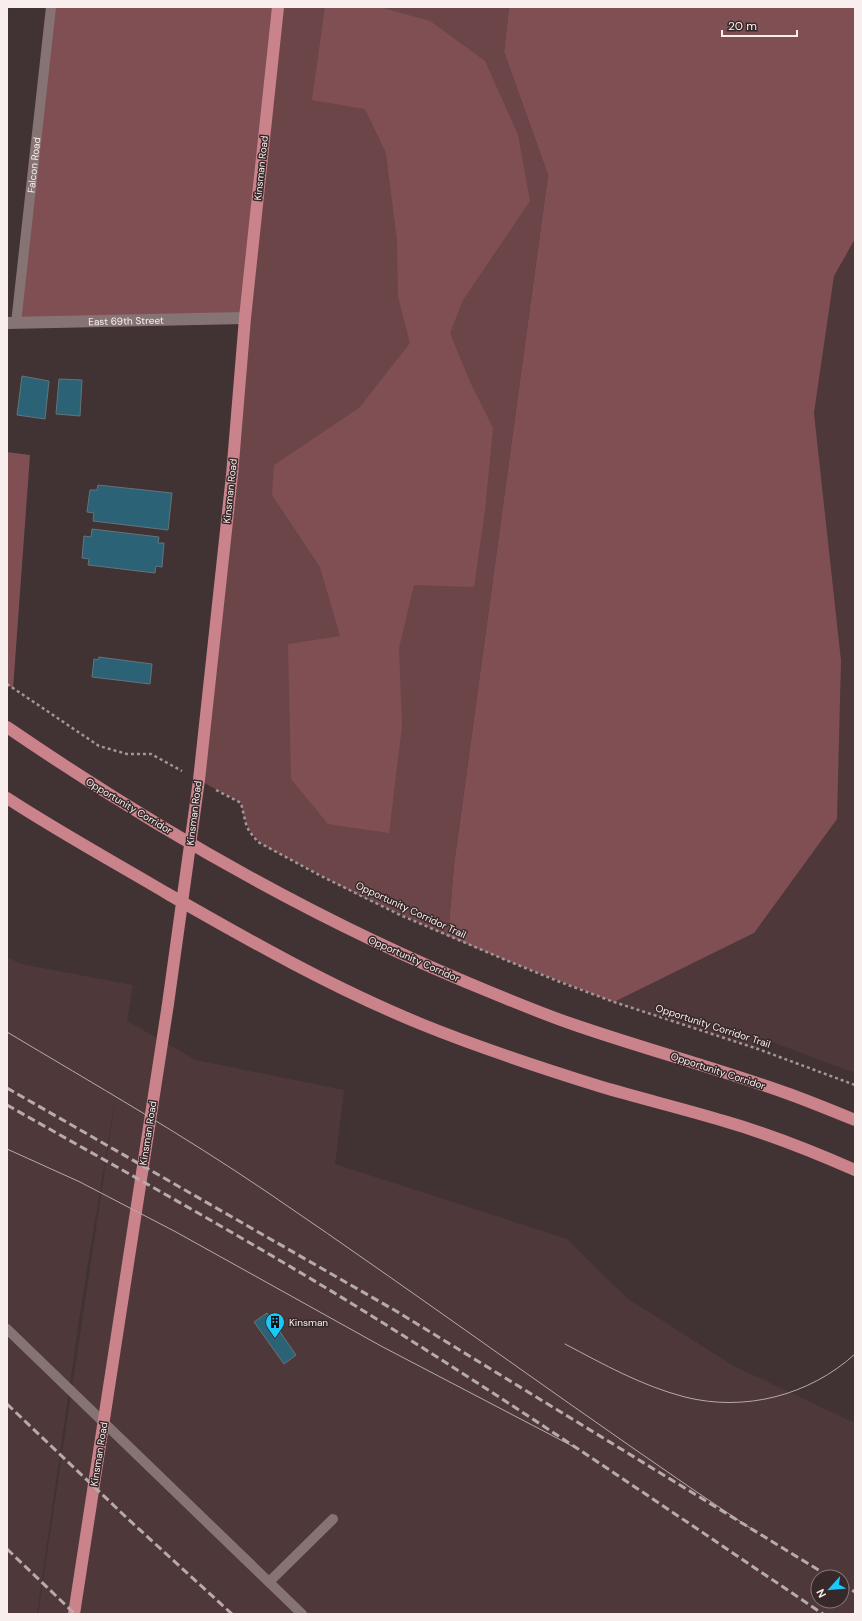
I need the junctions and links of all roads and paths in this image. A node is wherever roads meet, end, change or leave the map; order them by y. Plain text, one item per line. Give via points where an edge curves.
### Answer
1 (51, 7) edge
2 (278, 7) edge
3 (245, 318) junction
4 (11, 323) edge
5 (7, 684) edge
6 (7, 727) edge
7 (198, 780) junction
8 (7, 798) edge
9 (191, 842) junction
10 (183, 902) junction
11 (855, 1085) edge
12 (855, 1120) edge
13 (855, 1170) edge
14 (7, 1328) edge
15 (333, 1519) dead end
16 (269, 1582) junction
17 (74, 1614) edge
18 (302, 1614) edge

1 - 4 lane, Falcon Road
2 - 3 main road, Kinsman Road
3 - 4 street, East 69th Street
3 - 7 main road, Kinsman Road via 232,475
5 - 7 path, Opportunity Corridor Trail via 99,746 127,754 151,754
6 - 9 main road, Opportunity Corridor via 80,776
7 - 9 main road, Kinsman Road
7 - 11 path, Opportunity Corridor Trail via 241,803 246,824 258,842 360,896 560,982 758,1049
8 - 10 main road via 46,824
9 - 10 main road, Kinsman Road
9 - 12 main road, Opportunity Corridor via 322,916 402,955 489,992 576,1025 753,1082
10 - 13 main road via 294,965 421,1024 553,1071 748,1128
10 - 17 main road, Kinsman Road
14 - 16 lane
15 - 16 lane
16 - 18 lane

